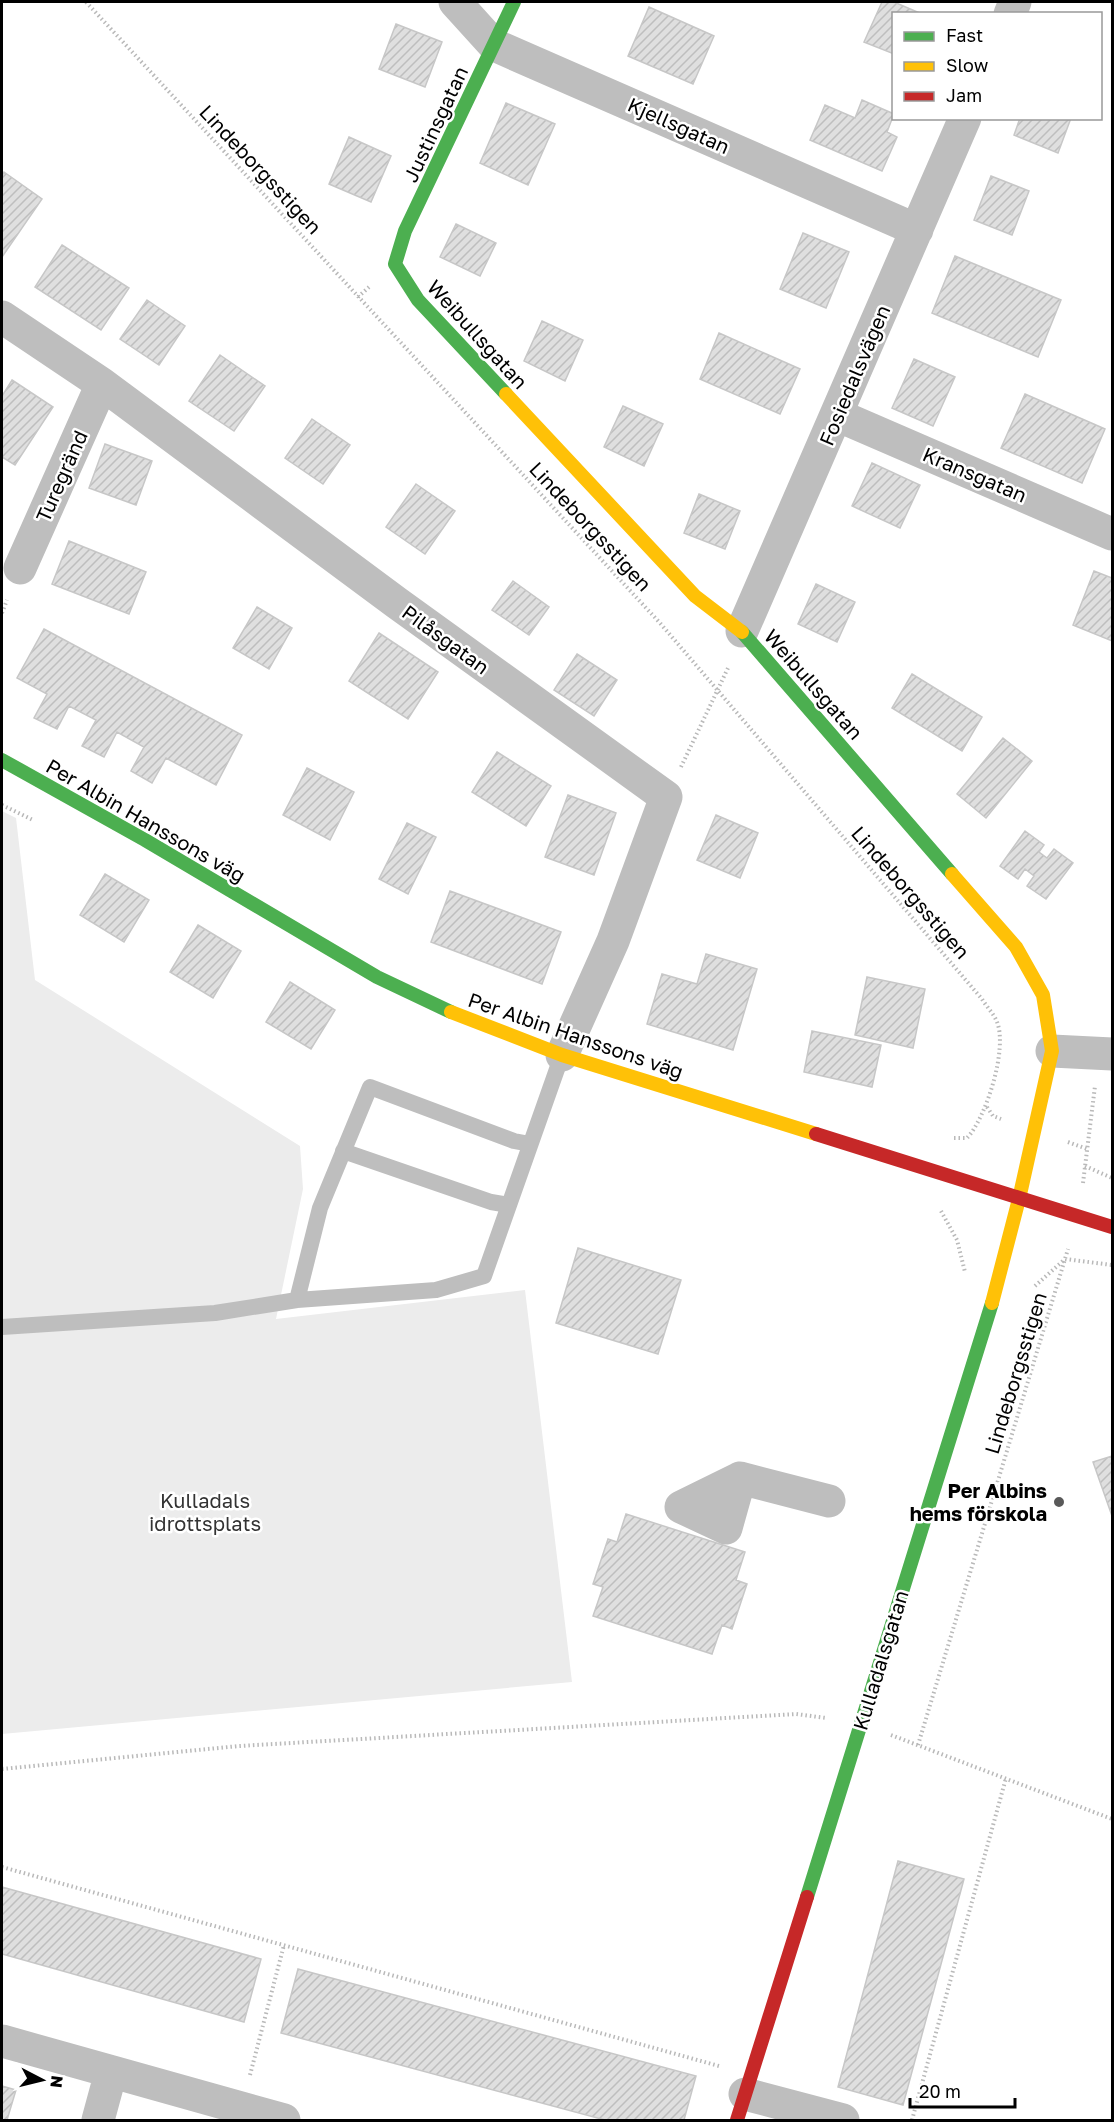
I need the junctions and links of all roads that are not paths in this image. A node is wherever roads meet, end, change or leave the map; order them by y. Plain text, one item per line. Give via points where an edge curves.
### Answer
1 (455, 2) edge
2 (514, 2) edge
3 (494, 45) junction
4 (964, 120) edge
5 (917, 230) junction
6 (396, 264) joint
7 (2, 317) edge
8 (102, 384) junction
9 (837, 415) junction
10 (1113, 534) edge
11 (20, 568) dead end
12 (742, 631) junction
13 (2, 760) edge
14 (1052, 1051) junction
15 (1106, 1053) edge
16 (562, 1055) junction
17 (530, 1144) junction
18 (344, 1151) junction
19 (1019, 1199) junction
20 (509, 1205) junction
21 (1113, 1227) edge
22 (297, 1300) junction
23 (2, 1328) edge
24 (740, 1478) dead end
25 (829, 1500) dead end
26 (2, 2041) edge
27 (111, 2072) junction
28 (744, 2096) edge
29 (98, 2121) edge
30 (284, 2121) edge
31 (843, 2121) edge

1 - 3 street, Kjellsgatan
2 - 3 street, Justinsgatan
3 - 5 street, Kjellsgatan
3 - 6 street, Justinsgatan via 405,231
4 - 5 street, Fosiedalsvägen
5 - 9 street, Fosiedalsvägen
6 - 12 street, Weibullsgatan via 418,300 695,596
7 - 8 street, Pilåsgatan
8 - 11 street, Turegränd
8 - 16 street, Pilåsgatan via 666,797 613,941
9 - 10 street, Kransgatan
9 - 12 street, Fosiedalsvägen
12 - 14 street, Weibullsgatan via 1016,947 1043,995
13 - 16 street, Per Albin Hanssons väg via 377,977 472,1022
14 - 15 street
14 - 19 street, Weibullsgatan
16 - 17 lane
16 - 19 street, Per Albin Hanssons väg
17 - 18 lane via 370,1087
17 - 20 lane
18 - 20 lane
18 - 22 lane via 320,1208
19 - 21 street, Per Albin Hanssons väg
19 - 28 street, Kulladalsgatan via 999,1279
20 - 22 lane via 484,1276 436,1290
22 - 23 lane via 215,1313
24 - 25 street
26 - 27 street
27 - 29 street
27 - 30 street
28 - 31 street

